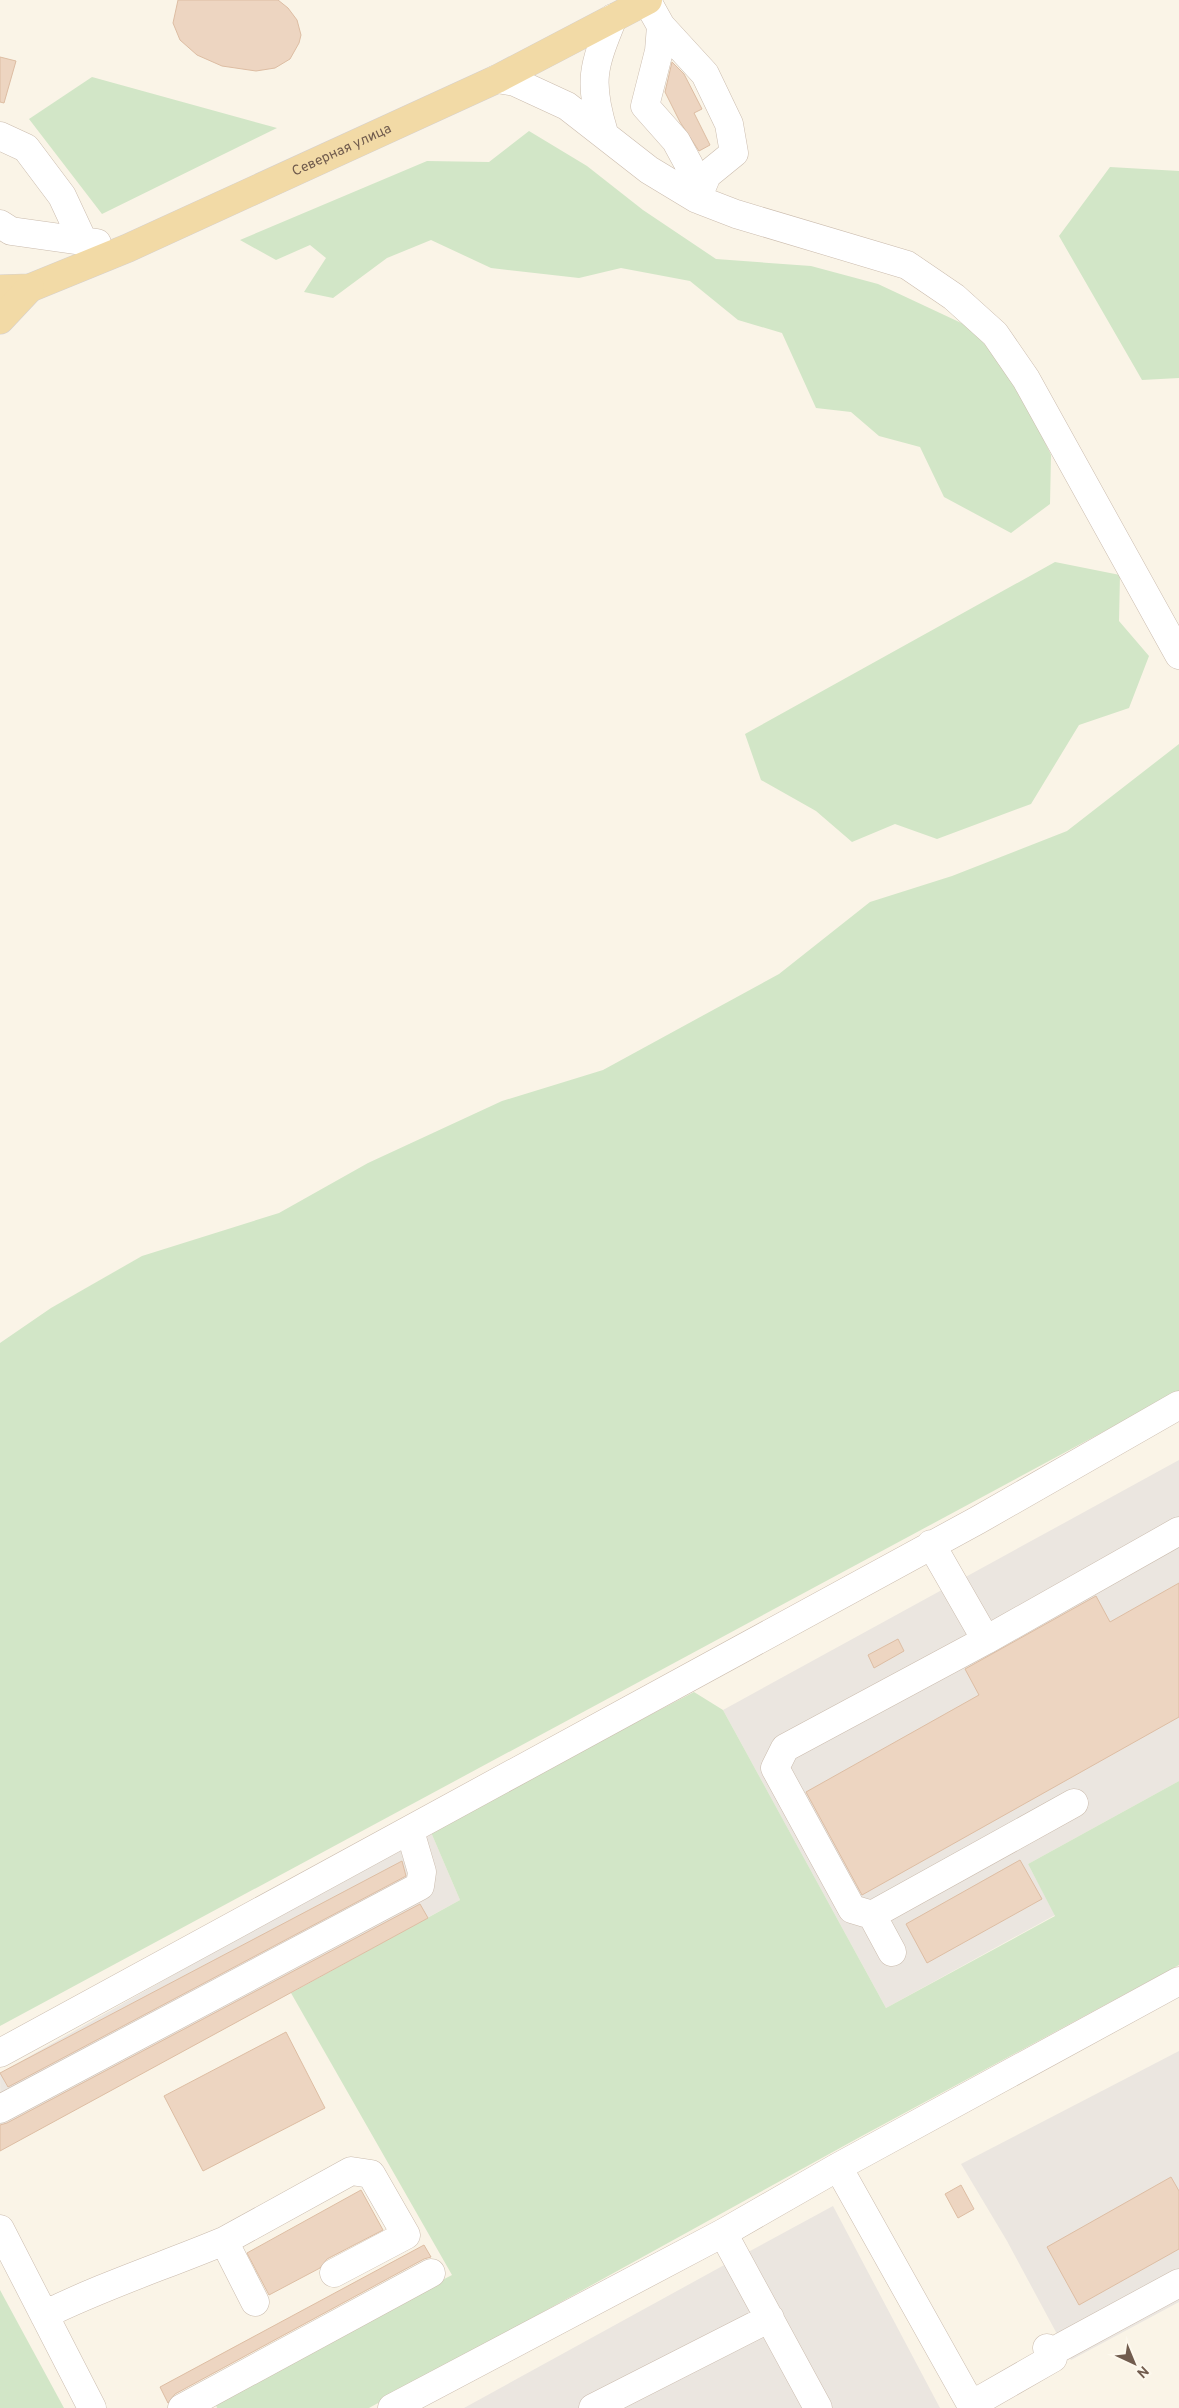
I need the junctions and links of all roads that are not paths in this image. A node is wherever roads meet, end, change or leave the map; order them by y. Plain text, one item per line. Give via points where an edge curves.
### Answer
1 (647, 0) edge
2 (612, 18) junction
3 (661, 26) junction
4 (497, 79) junction
5 (604, 133) junction
6 (0, 136) edge
7 (698, 199) junction
8 (0, 224) edge
9 (83, 241) junction
10 (128, 248) junction
11 (30, 288) junction
12 (0, 289) edge
13 (0, 320) edge
14 (1179, 655) edge
15 (1179, 1405) edge
16 (1179, 1531) edge
17 (931, 1544) junction
18 (986, 1640) junction
19 (1074, 1803) dead end
20 (410, 1831) junction
21 (872, 1916) junction
22 (892, 1952) dead end
23 (1179, 1982) edge
24 (0, 2053) edge
25 (0, 2109) edge
26 (838, 2167) junction
27 (0, 2230) edge
28 (722, 2234) junction
29 (224, 2241) junction
30 (334, 2273) dead end
31 (431, 2273) dead end
32 (1179, 2283) edge
33 (255, 2302) dead end
34 (44, 2315) junction
35 (770, 2318) junction
36 (972, 2407) edge
37 (92, 2408) edge
38 (182, 2408) edge
39 (392, 2408) edge
40 (593, 2408) edge
41 (818, 2408) edge

1 - 2 main road, Северная улица
1 - 3 street
2 - 4 main road, Северная улица
2 - 5 street via 595,68 593,88
3 - 7 street via 659,51 645,106 676,141 689,165
3 - 7 street via 705,74 729,124 734,153 707,175
4 - 5 street via 515,82 567,106
4 - 10 main road, Северная улица
5 - 7 street via 649,170
6 - 9 street via 26,148 62,196
7 - 14 street via 736,214 907,265 954,297 996,334 1026,379
8 - 9 street via 11,231
9 - 10 street
10 - 11 main road, Северная улица
11 - 12 main road
11 - 13 main road
15 - 17 street
16 - 18 street
17 - 18 street
17 - 20 street
18 - 21 street via 786,1748 775,1768 852,1910
19 - 21 street
20 - 24 street
20 - 25 street via 422,1872 420,1886
21 - 22 street
23 - 26 street
26 - 28 street
26 - 36 street
27 - 34 street
28 - 35 street
28 - 39 street
29 - 30 street via 352,2171 372,2174 406,2235
29 - 33 street
29 - 34 street via 94,2291
31 - 38 street
32 - 36 street via 1048,2351 1053,2358
34 - 37 street
35 - 40 street
35 - 41 street

